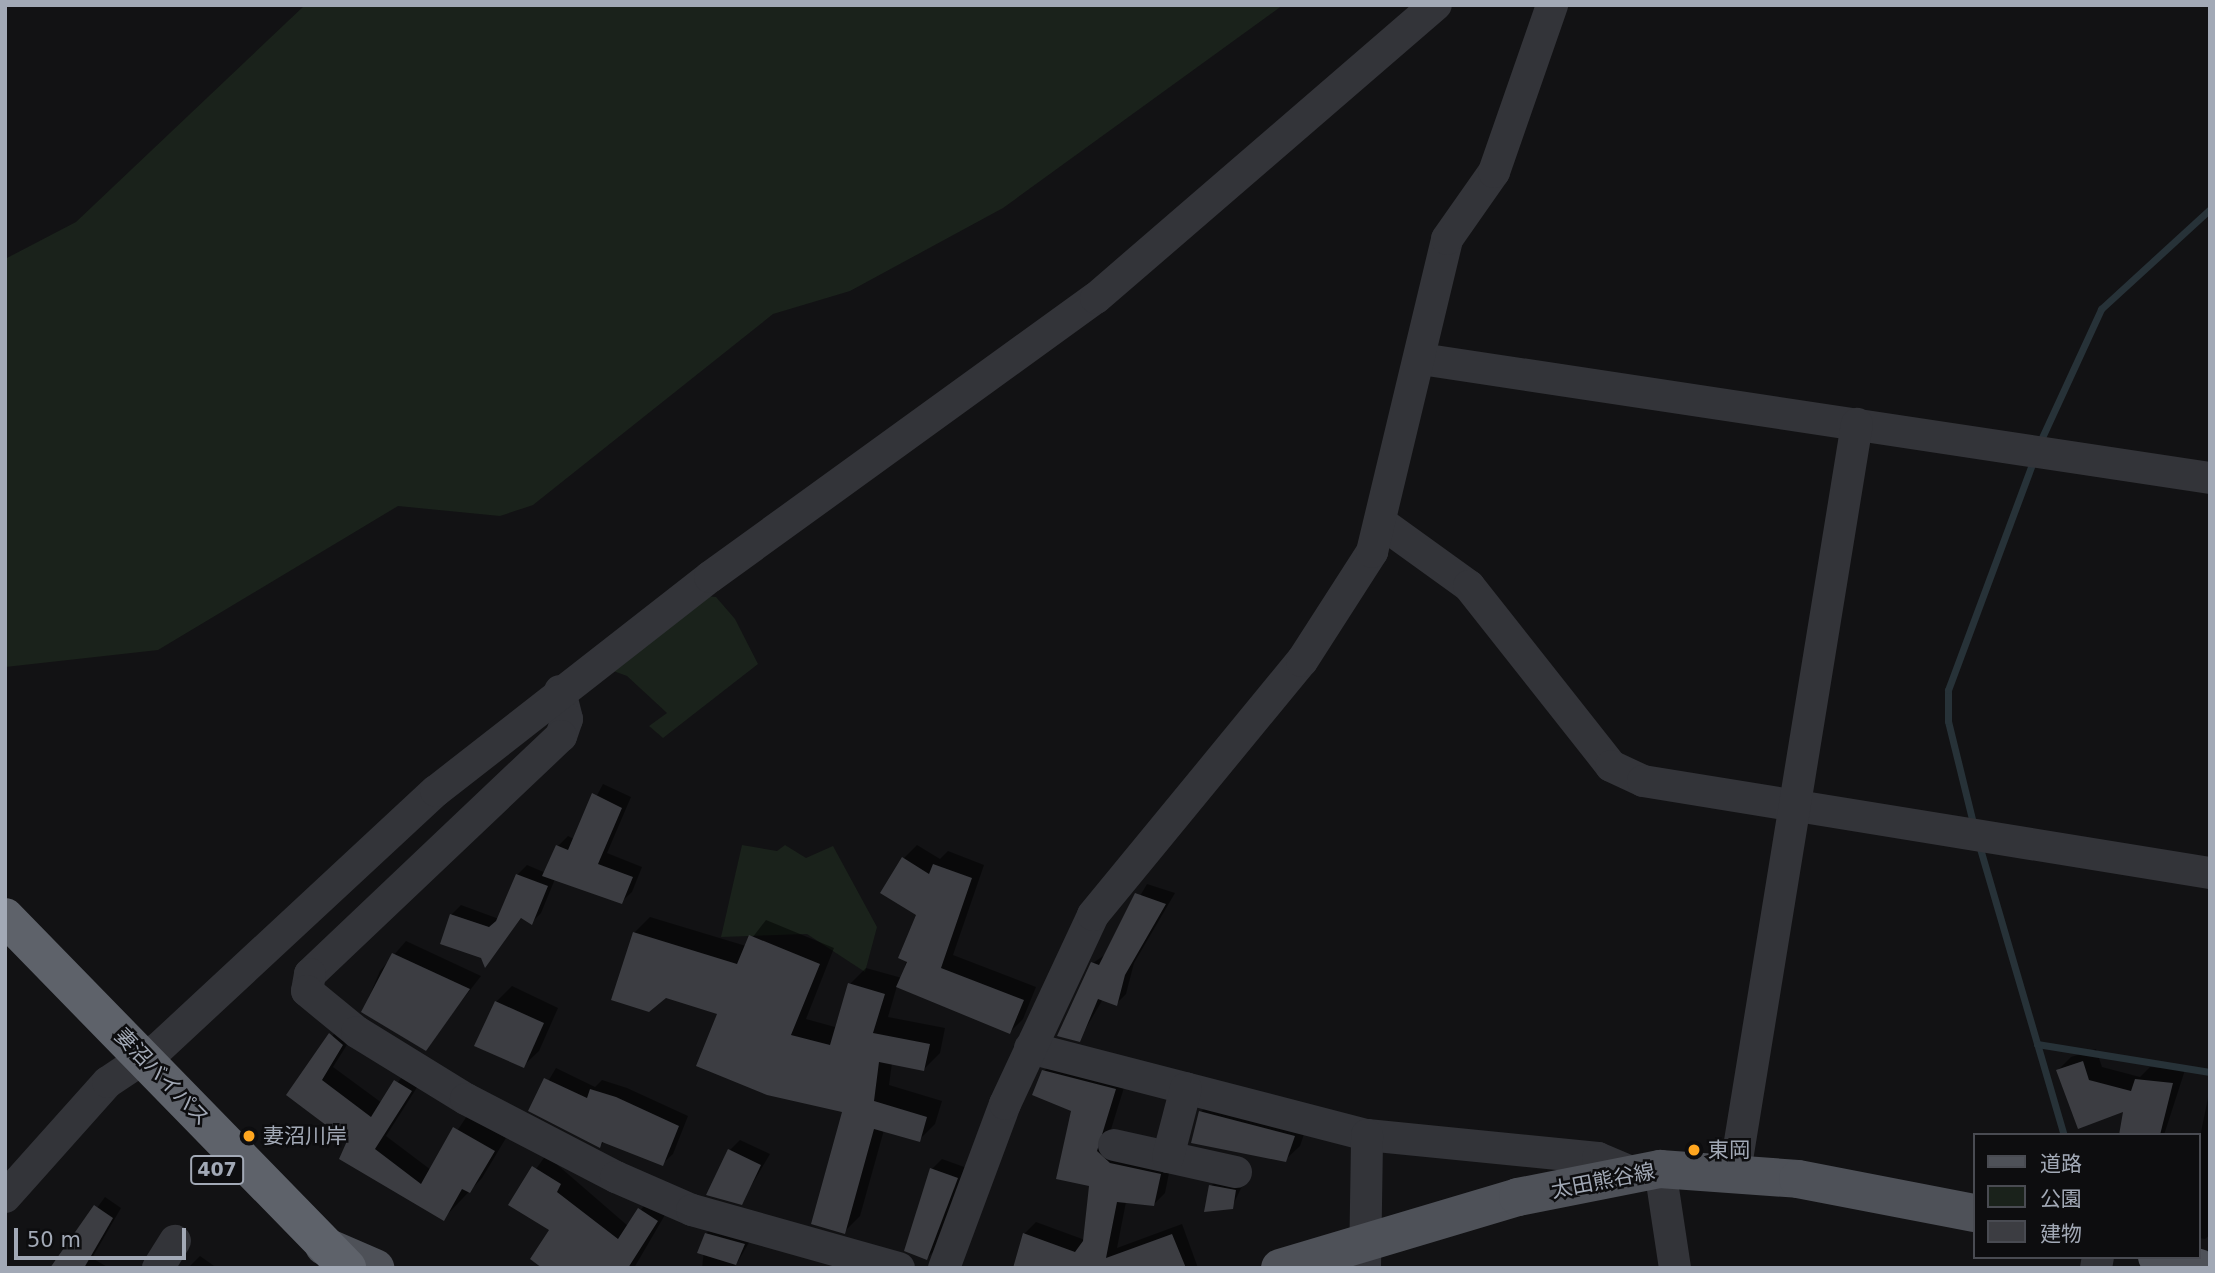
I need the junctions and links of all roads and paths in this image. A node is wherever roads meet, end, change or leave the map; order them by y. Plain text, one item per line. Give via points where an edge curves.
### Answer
1 (1436, 5) edge
2 (1552, 5) edge
3 (1421, 359) junction
4 (1857, 424) junction
5 (2210, 478) edge
6 (1383, 524) junction
7 (560, 691) junction
8 (1797, 806) junction
9 (2210, 873) edge
10 (5, 916) edge
11 (5, 951) edge
12 (1030, 1048) junction
13 (124, 1055) junction
14 (1186, 1088) junction
15 (1367, 1136) junction
16 (1114, 1145) dead end
17 (1168, 1157) junction
18 (1236, 1172) dead end
19 (1648, 1172) junction
20 (1735, 1172) junction
21 (5, 1196) edge
22 (1974, 1213) edge
23 (175, 1241) dead end
24 (1365, 1254) edge
25 (822, 1257) edge
26 (2165, 1259) edge
27 (327, 1260) edge
28 (158, 1268) edge
29 (375, 1268) edge
30 (899, 1268) edge
31 (944, 1268) edge
32 (1280, 1268) edge
33 (1675, 1268) edge
34 (2199, 1268) edge

1 - 7 street via 1096,298
2 - 3 street via 1494,172 1447,240
3 - 4 street
3 - 6 street
4 - 5 street
4 - 8 street
6 - 8 street via 1469,586 1611,766 1643,781
6 - 12 street via 1302,661 1093,915
7 - 13 street
7 - 25 street via 566,719 561,736 310,974 307,991 358,1032 466,1099 616,1177 691,1210
8 - 9 street
8 - 20 street
10 - 13 highway, 妻沼バイパス / 407
11 - 13 highway, 妻沼バイパス / 407
12 - 14 street
12 - 31 street
13 - 21 street
13 - 27 highway, 妻沼バイパス / 407
14 - 15 street
14 - 17 street
15 - 19 street via 1598,1158
15 - 24 street
16 - 17 street
17 - 18 street
19 - 20 main road, 太田熊谷線
19 - 24 main road, 太田熊谷線 via 1518,1197
19 - 33 street
20 - 22 main road, 太田熊谷線
23 - 28 street
24 - 32 main road, 太田熊谷線
25 - 30 street
26 - 34 main road
27 - 29 main road

